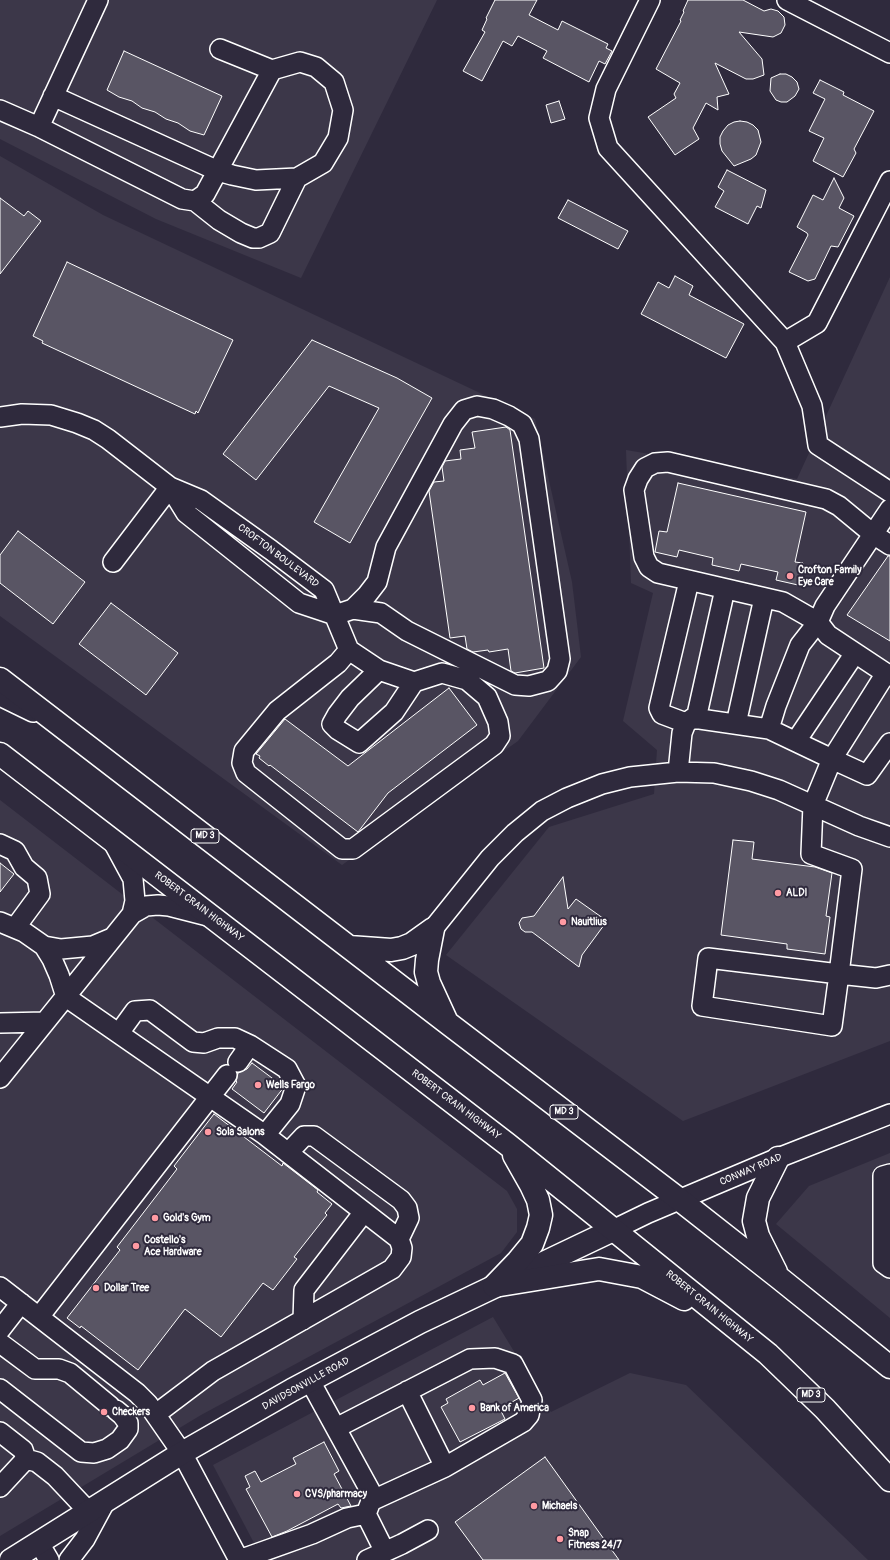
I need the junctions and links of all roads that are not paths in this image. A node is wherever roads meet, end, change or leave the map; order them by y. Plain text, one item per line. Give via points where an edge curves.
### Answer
1 (98, 0) edge
2 (650, 0) edge
3 (787, 0) edge
4 (220, 50) dead end
5 (890, 53) edge
6 (272, 70) junction
7 (53, 96) junction
8 (0, 110) edge
9 (39, 127) junction
10 (218, 171) junction
11 (297, 178) junction
12 (890, 181) edge
13 (195, 201) junction
14 (785, 342) junction
15 (0, 417) edge
16 (170, 487) junction
17 (890, 492) edge
18 (890, 509) edge
19 (874, 534) junction
20 (890, 545) edge
21 (113, 562) dead end
22 (689, 581) junction
23 (725, 589) junction
24 (764, 598) junction
25 (353, 609) junction
26 (335, 615) junction
27 (818, 622) junction
28 (348, 650) junction
29 (855, 653) junction
30 (379, 670) junction
31 (888, 674) edge
32 (0, 679) edge
33 (414, 682) junction
34 (0, 696) edge
35 (691, 721) junction
36 (736, 724) junction
37 (61, 726) junction
38 (769, 729) junction
39 (796, 741) junction
40 (890, 742) edge
41 (0, 754) edge
42 (832, 759) junction
43 (678, 772) junction
44 (813, 805) junction
45 (890, 837) edge
46 (113, 842) junction
47 (0, 844) edge
48 (132, 914) junction
49 (211, 916) junction
50 (8, 925) edge
51 (434, 929) junction
52 (114, 937) junction
53 (44, 946) junction
54 (349, 947) junction
55 (839, 974) junction
56 (890, 975) edge
57 (66, 997) junction
58 (46, 1022) junction
59 (0, 1023) edge
60 (449, 1024) junction
61 (119, 1033) junction
62 (250, 1045) junction
63 (0, 1078) edge
64 (210, 1096) junction
65 (890, 1114) edge
66 (265, 1135) junction
67 (507, 1144) junction
68 (288, 1153) junction
69 (778, 1158) junction
70 (890, 1174) edge
71 (680, 1200) junction
72 (364, 1212) junction
73 (613, 1230) junction
74 (399, 1239) junction
75 (890, 1268) edge
76 (778, 1277) junction
77 (494, 1286) junction
78 (0, 1287) edge
79 (21, 1303) junction
80 (39, 1317) junction
81 (724, 1319) junction
82 (303, 1320) junction
83 (0, 1330) edge
84 (0, 1343) edge
85 (890, 1367) edge
86 (310, 1381) junction
87 (0, 1389) edge
88 (408, 1391) junction
89 (156, 1414) junction
90 (336, 1428) junction
91 (0, 1432) edge
92 (182, 1453) junction
93 (26, 1459) junction
94 (445, 1467) junction
95 (890, 1480) edge
96 (0, 1487) edge
97 (107, 1499) junction
98 (368, 1507) junction
99 (88, 1511) junction
100 (428, 1530) dead end
101 (44, 1552) edge
102 (385, 1552) junction
103 (11, 1560) edge
104 (69, 1560) edge
105 (239, 1560) edge
106 (367, 1560) edge

1 - 7 street
2 - 14 street via 606,89 599,118 608,148
3 - 5 street
4 - 6 street
6 - 10 street
6 - 11 street via 300,62 316,67 334,82 343,110 338,138 323,163
7 - 9 street
7 - 10 street
8 - 9 street
9 - 13 street via 182,199
10 - 11 street via 256,180
10 - 13 street via 206,194
11 - 13 street via 270,233 259,238 241,233
12 - 14 street via 817,323
14 - 17 street via 812,406 818,445
15 - 16 street, CROFTON BOULEVARD via 22,414 51,415 77,423 108,439
16 - 21 street
16 - 26 street, CROFTON BOULEVARD via 186,513 299,603
16 - 26 street, CROFTON BOULEVARD via 201,500 324,590
18 - 19 street
19 - 20 street
19 - 22 street via 839,506 826,499 668,462 655,463 645,468 634,490 644,557 649,567 658,573
19 - 27 street via 825,606
22 - 23 street
22 - 35 street via 659,708 662,714
23 - 24 street
23 - 35 street
24 - 27 street via 783,602
24 - 36 street
25 - 25 street via 381,613 407,631 515,685 529,686 548,681 557,671 560,659 529,439 522,424 493,409 478,406 464,410 453,424 386,547 377,582
25 - 26 street
26 - 28 street
27 - 29 street via 828,635
27 - 38 street via 800,646
28 - 30 street
28 - 33 street via 338,663 277,711 244,751 242,763 246,773 342,849 353,849 494,745 500,736 498,722 487,697 467,680 442,673
29 - 31 street
29 - 39 street
30 - 33 street
30 - 33 street via 350,698 332,724 359,743 394,712
31 - 42 street
32 - 37 main road, MD 3
34 - 37 street
35 - 36 street
35 - 43 street via 682,733
36 - 38 street
37 - 54 main road, MD 3
38 - 39 street
39 - 42 street
40 - 42 street via 867,776
41 - 46 main road, ROBERT CRAIN HIGHWAY / MD 3
42 - 44 street
43 - 44 street via 714,773 751,781
43 - 51 street via 630,777 602,784 542,811 490,858
44 - 45 street
44 - 55 street via 811,854 852,869
46 - 48 street via 133,879 135,901
46 - 49 main road, ROBERT CRAIN HIGHWAY / MD 3
47 - 50 street via 15,851 24,867 37,878 40,894
48 - 49 street via 146,906 158,905
48 - 52 street
49 - 67 main road, ROBERT CRAIN HIGHWAY / MD 3
50 - 53 street
51 - 54 main road via 402,948 391,950
51 - 60 main road via 426,972
52 - 53 street via 93,946 60,949
52 - 57 street
53 - 57 street via 60,975
54 - 60 main road, MD 3
55 - 55 street via 708,958 702,1006 832,1026
55 - 56 street via 876,978
57 - 58 street
57 - 61 street
58 - 59 street
58 - 63 street
60 - 71 main road, MD 3
61 - 62 street via 135,1011 150,1010 193,1042 204,1044 218,1038 234,1038
61 - 64 street
62 - 64 street
62 - 66 street via 288,1070 296,1086 290,1104
64 - 66 street
64 - 80 street
65 - 69 street, CONWAY ROAD
66 - 68 street
67 - 73 main road, ROBERT CRAIN HIGHWAY / MD 3
67 - 77 main road via 531,1185 541,1215 532,1244
68 - 72 street
68 - 74 street via 304,1136 314,1136 402,1200 409,1218
69 - 71 street, CONWAY ROAD
69 - 76 main road via 758,1198 754,1221 758,1236
70 - 75 street via 883,1176 883,1263
71 - 73 street, CONWAY ROAD
71 - 76 main road, MD 3
72 - 74 street
72 - 82 street via 304,1290
73 - 77 main road, DAVIDSONVILLE ROAD
73 - 81 main road, ROBERT CRAIN HIGHWAY / MD 3
74 - 82 street via 401,1257 392,1269
76 - 85 main road, MD 3
77 - 81 main road via 599,1269 642,1277
77 - 86 main road, DAVIDSONVILLE ROAD
78 - 79 street
79 - 80 street
79 - 83 street
80 - 89 street via 137,1393
81 - 95 main road, ROBERT CRAIN HIGHWAY / MD 3 via 768,1354 826,1409
82 - 89 street via 213,1371
84 - 87 street via 35,1369 59,1369 70,1373 122,1415 128,1423 128,1429 120,1440 107,1449 94,1453 81,1452
86 - 90 street
86 - 92 main road, DAVIDSONVILLE ROAD
88 - 90 street
88 - 94 street
88 - 94 street via 470,1359 495,1358 513,1364 532,1400 529,1415 523,1422
89 - 92 street
90 - 98 street via 373,1496
91 - 93 street via 23,1450
92 - 97 main road, DAVIDSONVILLE ROAD
92 - 105 street
93 - 96 street
93 - 99 street via 37,1462 55,1476
94 - 98 street
97 - 99 main road, DAVIDSONVILLE ROAD
97 - 104 street via 85,1539
98 - 102 street
98 - 105 street via 312,1534
99 - 101 main road, DAVIDSONVILLE ROAD
100 - 102 street
101 - 103 main road, DAVIDSONVILLE ROAD
102 - 106 street

